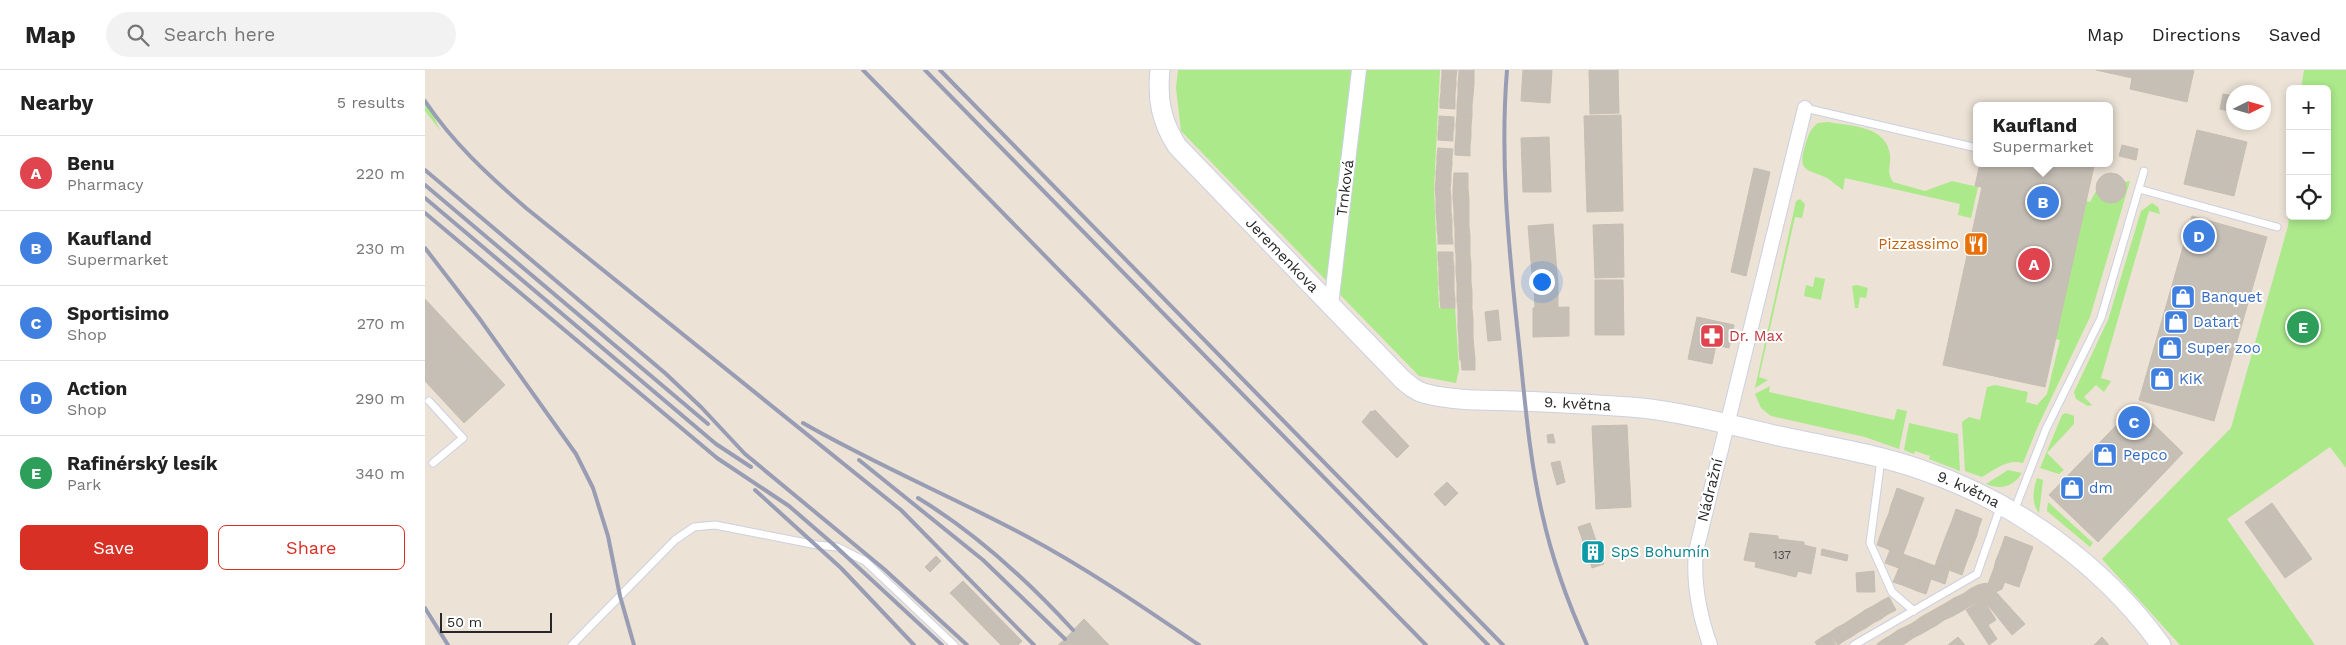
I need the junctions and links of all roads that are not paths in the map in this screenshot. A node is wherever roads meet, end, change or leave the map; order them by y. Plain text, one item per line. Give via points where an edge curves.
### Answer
1 (1160, 70) edge
2 (1359, 70) edge
3 (1805, 108) joint
4 (1973, 147) edge
5 (2144, 171) dead end
6 (2139, 189) junction
7 (2277, 227) dead end
8 (1331, 305) junction
9 (1456, 399) joint
10 (426, 401) edge
11 (1727, 424) junction
12 (1881, 458) junction
13 (433, 463) dead end
14 (2007, 508) junction
15 (1914, 611) junction
16 (572, 645) edge
17 (954, 645) edge
18 (1710, 645) edge
19 (1854, 645) edge
20 (2161, 645) edge

1 - 8 street, Jeremenkova via 1160,111 1177,146
2 - 8 street, Trnková
3 - 4 lane
3 - 11 street
5 - 6 lane
6 - 7 lane
6 - 14 lane via 2101,318
8 - 9 street, Jeremenkova via 1411,386 1427,394
9 - 11 street, 9. května via 1620,406
10 - 13 lane via 463,438
11 - 12 street, 9. května
11 - 18 street, Nádražní via 1694,566 1697,600
12 - 14 street, 9. května via 1947,479
12 - 15 lane via 1870,543 1892,592
14 - 15 lane via 1977,574
14 - 20 street, 9. května via 2092,569
15 - 19 lane
16 - 17 lane via 675,540 694,527 715,525 837,547 865,561

